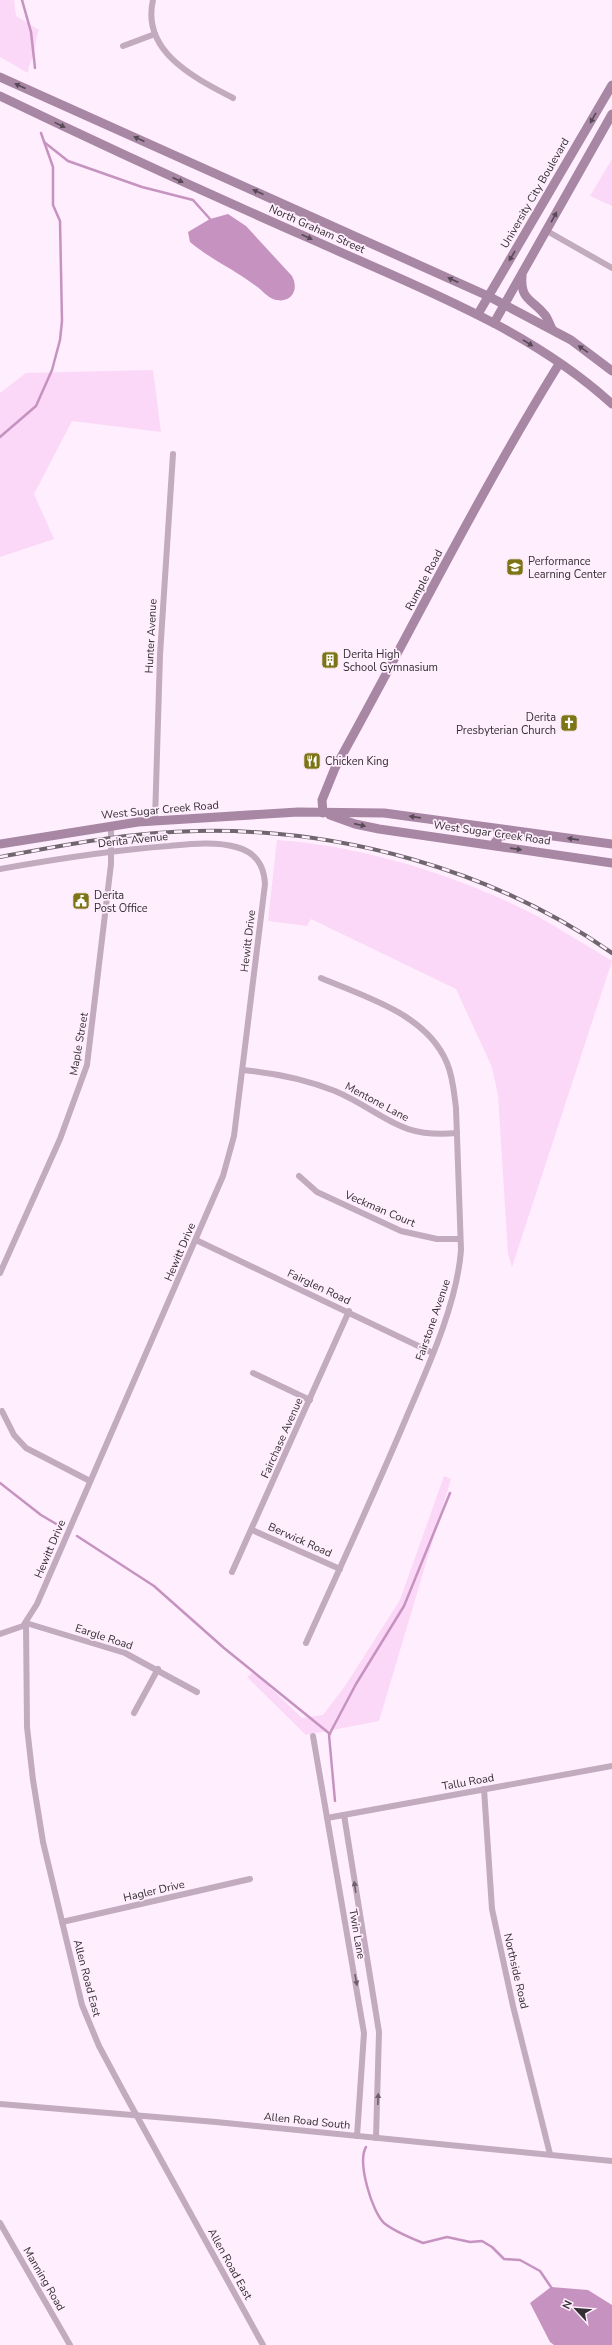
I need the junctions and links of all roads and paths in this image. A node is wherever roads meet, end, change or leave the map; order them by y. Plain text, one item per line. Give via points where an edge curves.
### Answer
1 (153, 0) edge
2 (156, 34) junction
3 (123, 46) dead end
4 (0, 77) edge
5 (612, 84) edge
6 (0, 96) edge
7 (233, 98) dead end
8 (612, 114) edge
9 (547, 230) junction
10 (612, 268) edge
11 (522, 275) junction
12 (488, 296) junction
13 (504, 305) junction
14 (478, 314) junction
15 (494, 323) junction
16 (552, 329) junction
17 (560, 364) junction
18 (612, 371) edge
19 (612, 404) edge
20 (173, 454) dead end
21 (323, 813) junction
22 (155, 820) junction
23 (112, 825) junction
24 (548, 835) junction
25 (0, 844) edge
26 (612, 844) edge
27 (493, 846) junction
28 (112, 851) junction
29 (612, 863) edge
30 (263, 866) joint
31 (0, 869) edge
32 (321, 978) dead end
33 (243, 1070) junction
34 (457, 1133) junction
35 (299, 1176) dead end
36 (460, 1239) junction
37 (196, 1240) junction
38 (0, 1273) edge
39 (349, 1311) junction
40 (433, 1353) junction
41 (253, 1373) dead end
42 (310, 1400) junction
43 (2, 1411) dead end
44 (90, 1480) junction
45 (252, 1530) junction
46 (340, 1568) junction
47 (232, 1572) dead end
48 (26, 1623) junction
49 (0, 1634) edge
50 (306, 1643) dead end
51 (158, 1670) junction
52 (197, 1692) dead end
53 (134, 1713) dead end
54 (313, 1736) dead end
55 (612, 1766) edge
56 (484, 1789) junction
57 (344, 1815) junction
58 (327, 1818) junction
59 (250, 1879) dead end
60 (62, 1922) junction
61 (0, 2104) edge
62 (136, 2116) junction
63 (357, 2136) junction
64 (376, 2138) junction
65 (550, 2154) junction
66 (612, 2161) edge
67 (0, 2223) edge
68 (70, 2345) edge
69 (263, 2345) edge

1 - 2 street via 152,22
2 - 3 street
2 - 7 street via 162,48 176,64
12 -> 4 main road, North Graham Street
5 -> 12 main road, University City Boulevard
6 -> 14 main road, North Graham Street via 142,164
9 -> 8 main road
9 - 10 street
9 - 11 main road
11 - 13 main road
11 - 16 main road via 521,287 524,295 545,315
12 - 13 main road, North Graham Street
12 - 14 main road, University City Boulevard
13 - 15 main road
13 - 16 main road, North Graham Street
14 - 15 main road, North Graham Street
15 -> 17 main road, North Graham Street
18 -> 16 main road, North Graham Street
17 - 19 main road, North Graham Street
17 - 21 main road, Rumple Road via 532,407 484,493 335,768 322,800
20 - 22 street, Hunter Avenue via 160,655
21 - 22 main road, West Sugar Creek Road via 298,812
24 -> 21 main road, West Sugar Creek Road via 384,813
21 -> 27 main road, West Sugar Creek Road via 379,830
22 - 23 main road, West Sugar Creek Road
23 - 25 main road, West Sugar Creek Road
23 - 28 street, Maple Street
26 -> 24 main road, West Sugar Creek Road
24 - 27 main road via 533,838 506,834 500,836
27 -> 29 main road, West Sugar Creek Road
28 - 30 street, Derita Avenue via 182,845 226,845 246,851
28 - 31 street, Derita Avenue
28 - 38 street, Maple Street via 87,1065 63,1132
30 - 33 street, Hewitt Drive via 264,894
32 - 34 street, Fairstone Avenue via 387,1006 426,1032 440,1051 451,1074
33 - 34 street, Mentone Lane via 290,1077 334,1091 352,1099 388,1122 410,1130 441,1135
33 - 37 street, Hewitt Drive via 230,1154
34 - 36 street, Fairstone Avenue
35 - 36 street, Veckman Court via 317,1192 401,1231 437,1239
36 - 40 street, Fairstone Avenue via 457,1281
37 - 39 street, Fairglen Road
37 - 44 street, Hewitt Drive
39 - 40 street, Fairglen Road
39 - 42 street, Fairchase Avenue
40 - 46 street, Fairstone Avenue
41 - 42 street
42 - 45 street, Fairchase Avenue
43 - 44 street via 14,1435 26,1448
44 - 48 street, Hewitt Drive via 37,1604
45 - 46 street, Berwick Road
45 - 47 street, Fairchase Avenue
46 - 50 street, Fairstone Avenue
48 - 49 street
48 - 51 street, Eargle Road via 125,1653
48 - 60 street, Allen Road East via 27,1727 30,1758 43,1842
51 - 52 street, Eargle Road
51 - 53 street
54 - 58 street, Twin Lane
55 - 56 street, Tallu Road
56 - 57 street, Tallu Road
56 - 65 street, Northside Road via 492,1908 513,2006
57 - 58 street, Tallu Road
64 -> 57 street, Twin Lane via 379,2032
58 -> 63 street, Twin Lane via 364,2033
59 - 60 street, Hagler Drive
60 - 62 street, Allen Road East via 88,2022
61 - 62 street, Allen Road South
62 - 63 street, Allen Road South
62 - 69 street, Allen Road East
63 - 64 street, Allen Road South
64 - 65 street, Allen Road South
65 - 66 street, Allen Road South
67 - 68 street, Manning Road

